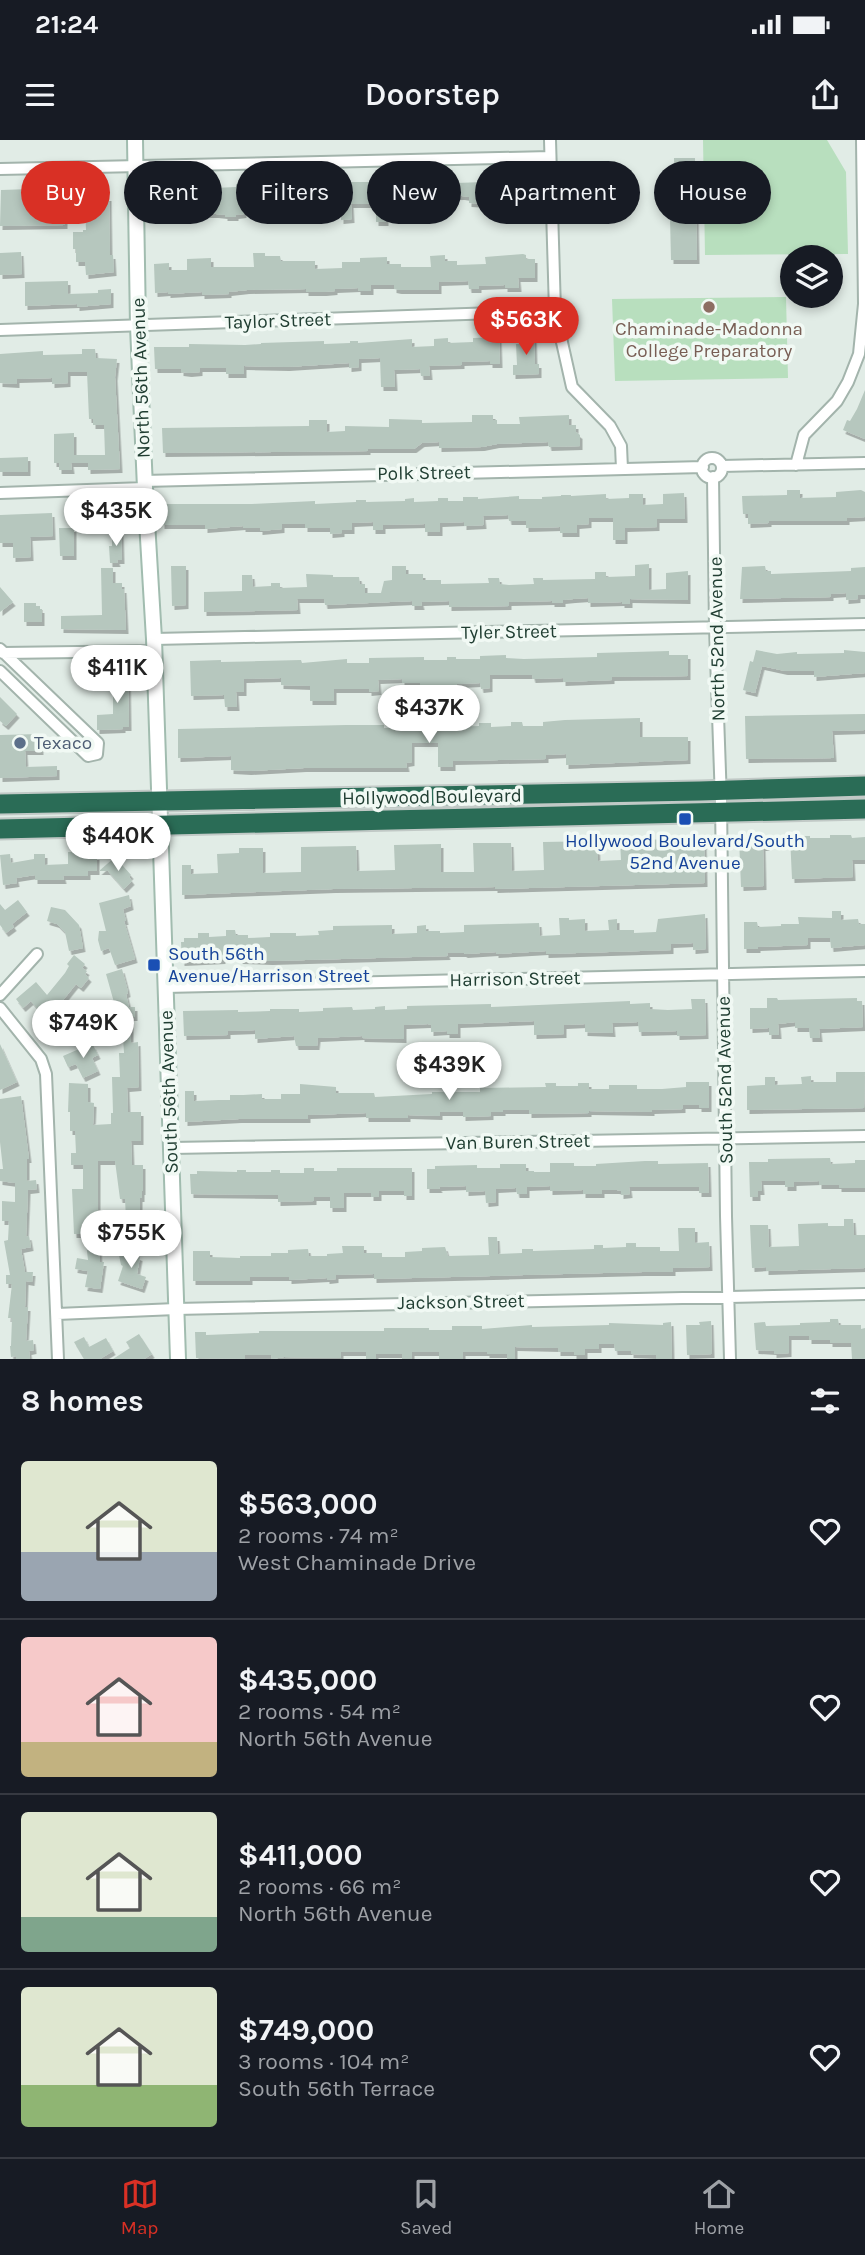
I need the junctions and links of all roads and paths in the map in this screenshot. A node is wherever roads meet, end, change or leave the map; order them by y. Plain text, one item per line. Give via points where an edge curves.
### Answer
1 (135, 140) edge
2 (550, 140) edge
3 (863, 144) edge
4 (551, 157) junction
5 (136, 161) edge
6 (222, 163) edge
7 (124, 165) edge
8 (0, 169) edge
9 (137, 224) edge
10 (864, 304) edge
11 (555, 310) junction
12 (138, 326) junction
13 (0, 330) edge
14 (865, 463) edge
15 (796, 465) junction
16 (722, 466) junction
17 (703, 467) junction
18 (622, 468) junction
19 (713, 477) junction
20 (144, 484) junction
21 (0, 492) edge
22 (865, 624) edge
23 (715, 628) junction
24 (154, 645) junction
25 (2, 652) edge
26 (0, 671) edge
27 (865, 786) edge
28 (721, 801) junction
29 (158, 802) junction
30 (0, 804) edge
31 (865, 809) edge
32 (159, 825) junction
33 (0, 829) edge
34 (37, 954) dead end
35 (865, 971) edge
36 (723, 974) junction
37 (165, 987) junction
38 (0, 995) edge
39 (0, 1008) edge
40 (865, 1136) edge
41 (726, 1138) junction
42 (172, 1148) junction
43 (865, 1294) edge
44 (728, 1297) junction
45 (176, 1309) junction
46 (57, 1314) junction
47 (58, 1359) edge
48 (178, 1359) edge
49 (730, 1359) edge

1 - 5 street, North 56th Avenue
2 - 4 street
3 - 10 street
4 - 6 street
4 - 11 street
7 - 8 street
9 - 12 street, North 56th Avenue
10 - 15 street via 859,354 848,382 837,401 804,435
11 - 12 street, Taylor Street
11 - 18 street via 572,387 610,426 621,446
12 - 13 street, Taylor Street
12 - 20 street, North 56th Avenue
14 - 15 street, Polk Street
15 - 16 street, Polk Street
16 - 17 street, Polk Street via 711,458
16 - 19 street
17 - 18 street, Polk Street
17 - 19 street
18 - 20 street, Polk Street
19 - 23 street, North 52nd Avenue
20 - 21 street, Polk Street
20 - 24 street, North 56th Avenue
22 - 23 street, Tyler Street
23 - 24 street, Tyler Street
23 - 28 street, North 52nd Avenue
24 - 25 street, Tyler Street
24 - 29 street, North 56th Avenue
25 - 26 street via 98,743 97,754 88,756
27 - 28 highway, Hollywood Boulevard
28 - 29 highway, Hollywood Boulevard
28 - 31 highway, Hollywood Boulevard
28 - 32 highway, Hollywood Boulevard
28 - 36 street, South 52nd Avenue
29 - 30 highway, Hollywood Boulevard
29 - 32 street, North 56th Avenue
32 - 33 highway, Hollywood Boulevard
32 - 37 street, South 56th Avenue
34 - 38 street
35 - 36 street, Harrison Street
36 - 37 street, Harrison Street
36 - 41 street, South 52nd Avenue
37 - 42 street, South 56th Avenue
39 - 46 street via 41,1059 46,1074
40 - 41 street, Van Buren Street
41 - 42 street, Van Buren Street
41 - 44 street, South 52nd Avenue
42 - 45 street, South 56th Avenue
43 - 44 street, Jackson Street
44 - 45 street, Jackson Street
44 - 49 street, South 52nd Avenue
45 - 46 street, Jackson Street
45 - 48 street, South 56th Avenue
46 - 47 street

